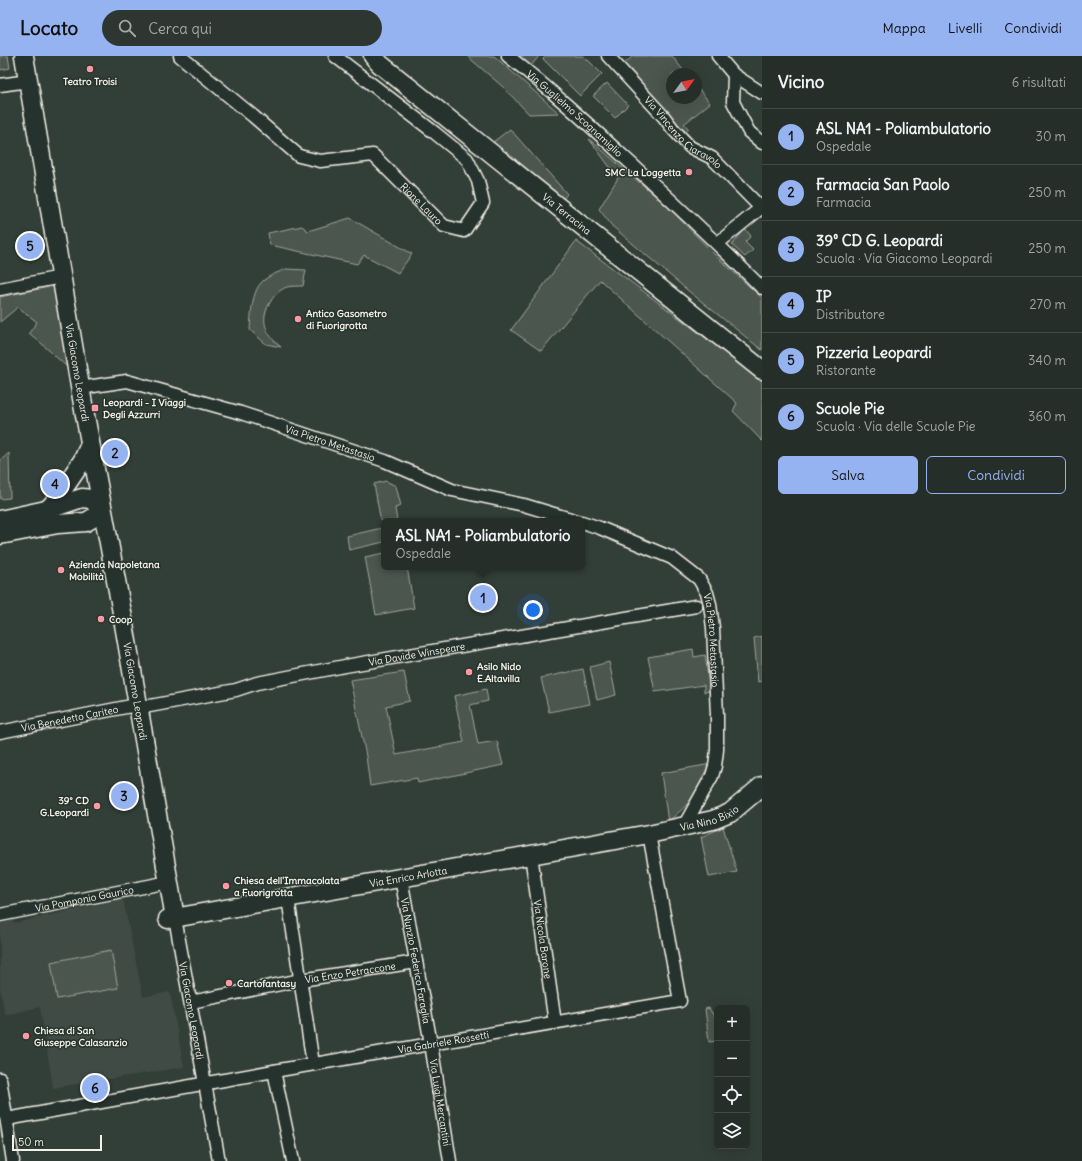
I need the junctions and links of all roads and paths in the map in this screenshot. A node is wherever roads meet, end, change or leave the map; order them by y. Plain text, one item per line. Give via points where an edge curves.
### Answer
1 (24, 56) edge
2 (180, 56) edge
3 (335, 56) edge
4 (373, 56) edge
5 (508, 56) edge
6 (608, 56) edge
7 (718, 56) edge
8 (734, 75) junction
9 (28, 81) junction
10 (0, 85) edge
11 (762, 93) edge
12 (762, 143) edge
13 (761, 207) edge
14 (718, 243) junction
15 (61, 277) junction
16 (762, 288) edge
17 (0, 289) edge
18 (762, 370) edge
19 (80, 388) junction
20 (90, 444) junction
21 (102, 509) junction
22 (46, 510) junction
23 (567, 518) edge
24 (0, 520) edge
25 (585, 523) edge
26 (0, 535) edge
27 (696, 606) dead end
28 (138, 708) junction
29 (0, 732) edge
30 (762, 786) edge
31 (684, 826) junction
32 (649, 834) junction
33 (531, 855) junction
34 (401, 878) junction
35 (169, 882) junction
36 (288, 898) junction
37 (0, 915) edge
38 (172, 919) junction
39 (416, 962) junction
40 (301, 980) junction
41 (190, 1002) junction
42 (556, 1023) junction
43 (431, 1044) junction
44 (313, 1064) junction
45 (274, 1070) junction
46 (0, 1079) edge
47 (206, 1083) junction
48 (7, 1119) junction
49 (13, 1161) edge
50 (219, 1161) edge
51 (293, 1161) edge
52 (450, 1161) edge

1 - 9 street, Via Giacomo Leopardi
2 - 3 street, Rione Lauro via 299,156 320,162 373,155 444,226 464,231 483,203 478,180 467,159
4 - 18 street, Via Terracina
5 - 14 street, Via Guglielmo Scognamiglio via 549,89
6 - 13 street, Via Vincenzo Ciaravolo via 690,147 712,158
7 - 8 street
8 - 11 street
8 - 12 street via 733,102 749,132
9 - 10 street
9 - 15 street, Via Giacomo Leopardi
13 - 14 street
14 - 16 street, Via Guglielmo Scognamiglio
15 - 17 street
15 - 19 street, Via Giacomo Leopardi
19 - 20 street, Via Giacomo Leopardi
19 - 23 street, Via Pietro Metastasio via 127,380 241,413 385,461 452,490 524,505
20 - 21 street, Via Giacomo Leopardi
20 - 22 street via 53,504
21 - 22 street via 91,500 82,498
21 - 26 street via 86,522 58,524
21 - 28 street, Via Giacomo Leopardi
22 - 24 street
25 - 31 street, Via Pietro Metastasio via 672,558 699,579 707,593 713,628 718,715 717,750 712,776
27 - 28 street, Via Davide Winspeare via 345,666
28 - 29 street, Via Benedetto Cariteo via 131,706
28 - 35 street, Via Giacomo Leopardi
30 - 31 street, Via Nino Bixio via 732,812 713,820
31 - 32 street, Via Nino Bixio
32 - 33 street, Via Enrico Arlotta
32 - 42 street, Via Gabriele Rossetti via 680,1002
33 - 34 street, Via Enrico Arlotta
33 - 42 street, Via Nicola Barone
34 - 36 street, Via Enrico Arlotta
34 - 39 street, Via Nunzio Federico Faraglia
35 - 37 street, Via Pomponio Gaurico
35 - 38 street, Via Giacomo Leopardi
36 - 38 street, Via Enrico Arlotta
36 - 40 street
38 - 41 street, Via Giacomo Leopardi
39 - 40 street, Via Enzo Petraccone
39 - 43 street, Via Nunzio Federico Faraglia
40 - 41 street, Via Enzo Petraccone
40 - 44 street
41 - 47 street, Via Giacomo Leopardi
42 - 43 street, Via Gabriele Rossetti
43 - 44 street, Via Gabriele Rossetti
43 - 52 street, Via Luigi Mercantini
44 - 45 street, Via Gabriele Rossetti
45 - 47 street, Via Gabriele Rossetti
45 - 51 street
46 - 48 street
47 - 48 street, Via Gabriele Rossetti
47 - 50 street, Via Giacomo Leopardi
48 - 49 street

